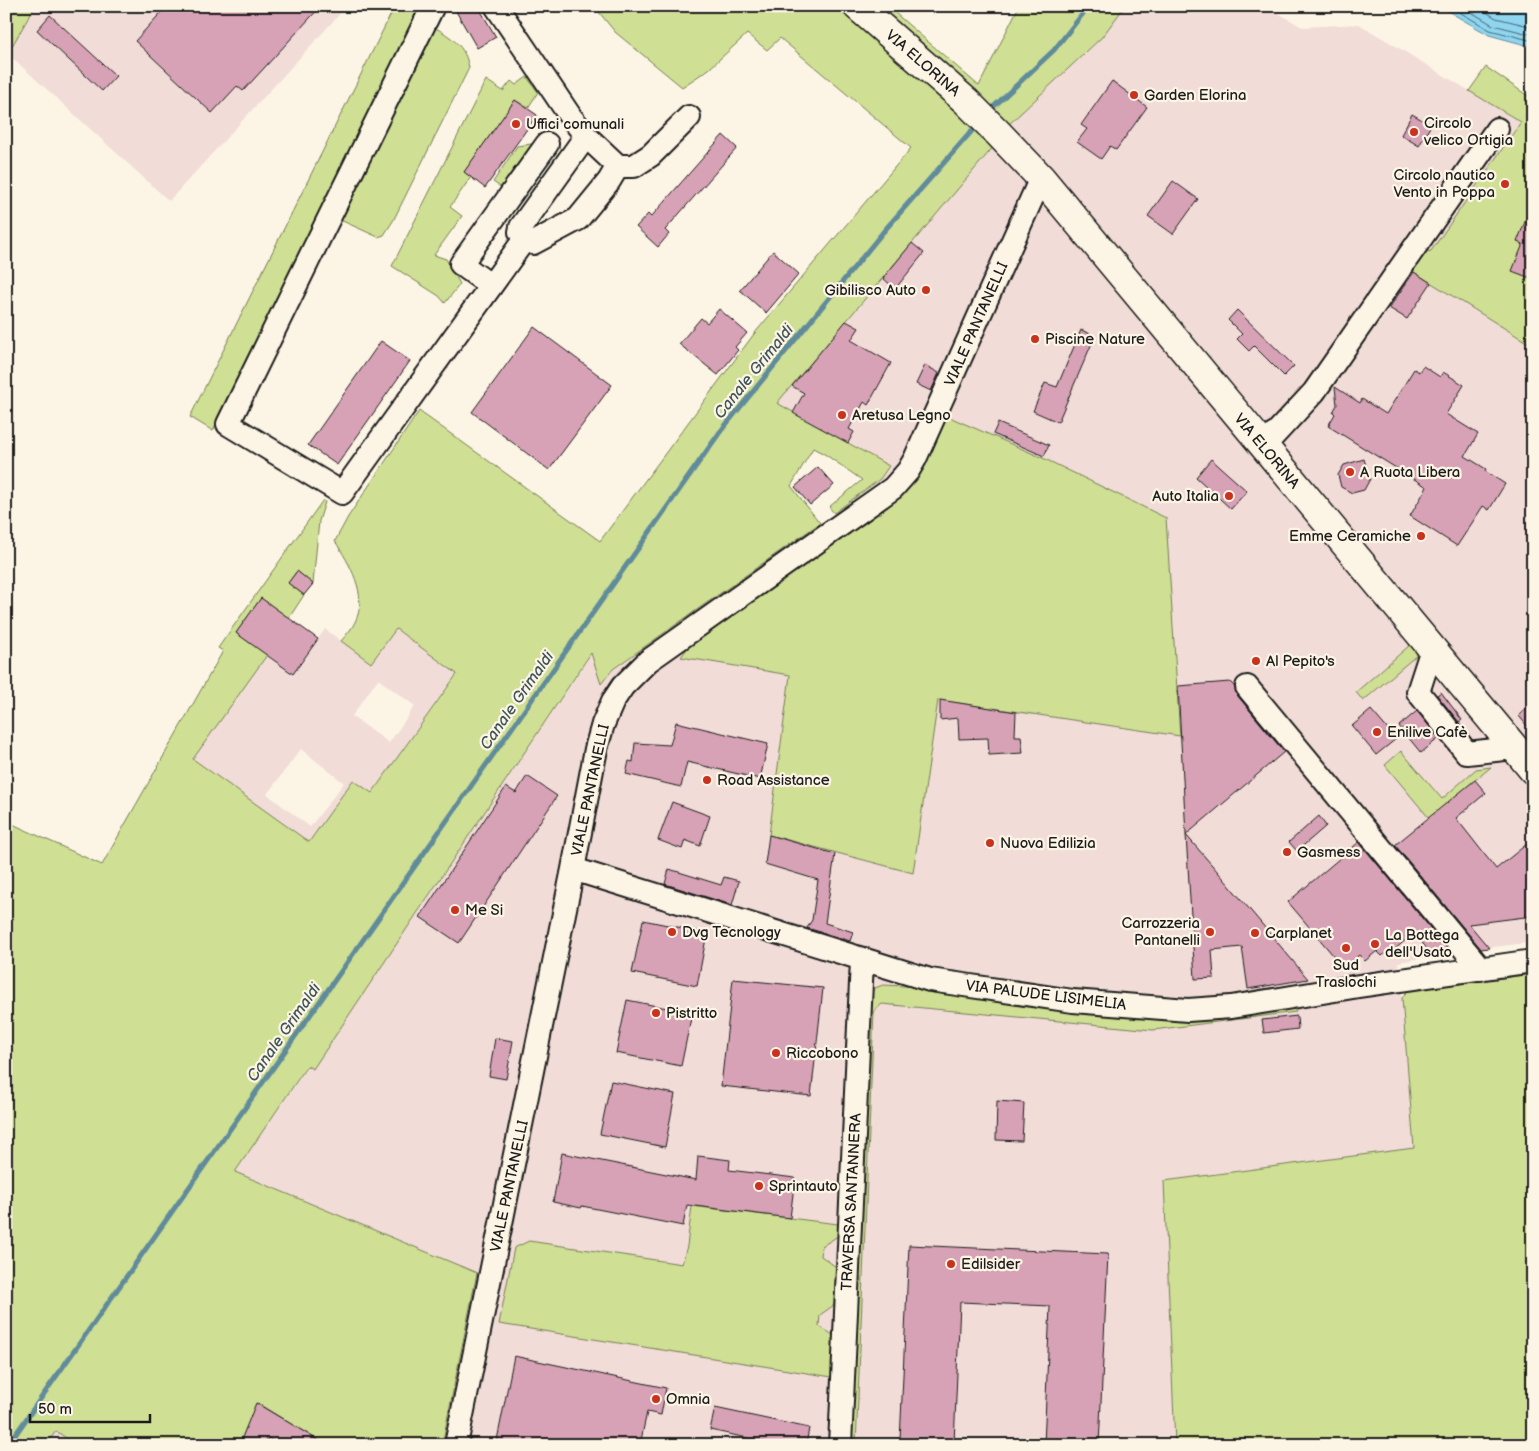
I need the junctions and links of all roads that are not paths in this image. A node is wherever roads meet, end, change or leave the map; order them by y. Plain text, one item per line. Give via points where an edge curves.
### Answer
1 (433, 6) edge
2 (496, 6) edge
3 (857, 6) edge
4 (688, 118) dead end
5 (1497, 129) dead end
6 (586, 136) junction
7 (547, 144) dead end
8 (618, 166) junction
9 (1040, 178) junction
10 (524, 240) junction
11 (490, 285) junction
12 (1264, 446) junction
13 (1432, 649) junction
14 (1247, 687) dead end
15 (1514, 748) junction
16 (1533, 770) edge
17 (573, 869) junction
18 (862, 960) junction
19 (1533, 961) edge
20 (1481, 969) junction
21 (456, 1445) edge
22 (840, 1445) edge

1 - 11 street via 228,424 342,493
2 - 6 street
3 - 9 main road, VIA ELORINA via 966,101
4 - 8 street via 634,166
5 - 12 street via 1314,392
6 - 8 street
6 - 10 street via 521,227
7 - 11 street via 461,264
8 - 10 street via 578,219 533,243
9 - 12 main road, VIA ELORINA
9 - 17 street, VIALE PANTANELLI via 908,470 893,488 648,661 623,686 603,724 596,749
10 - 11 street
12 - 13 main road, VIA ELORINA
13 - 15 main road, VIA ELORINA
13 - 15 street via 1418,692 1467,753
14 - 20 street
15 - 16 main road, VIA ELORINA
17 - 18 street, VIA PALUDE LISIMELIA
17 - 21 street, VIALE PANTANELLI
18 - 20 street, VIA PALUDE LISIMELIA via 930,980 1073,1001 1188,1010 1231,1007
18 - 22 street, TRAVERSA SANTANNERA
19 - 20 street, VIA PALUDE LISIMELIA

